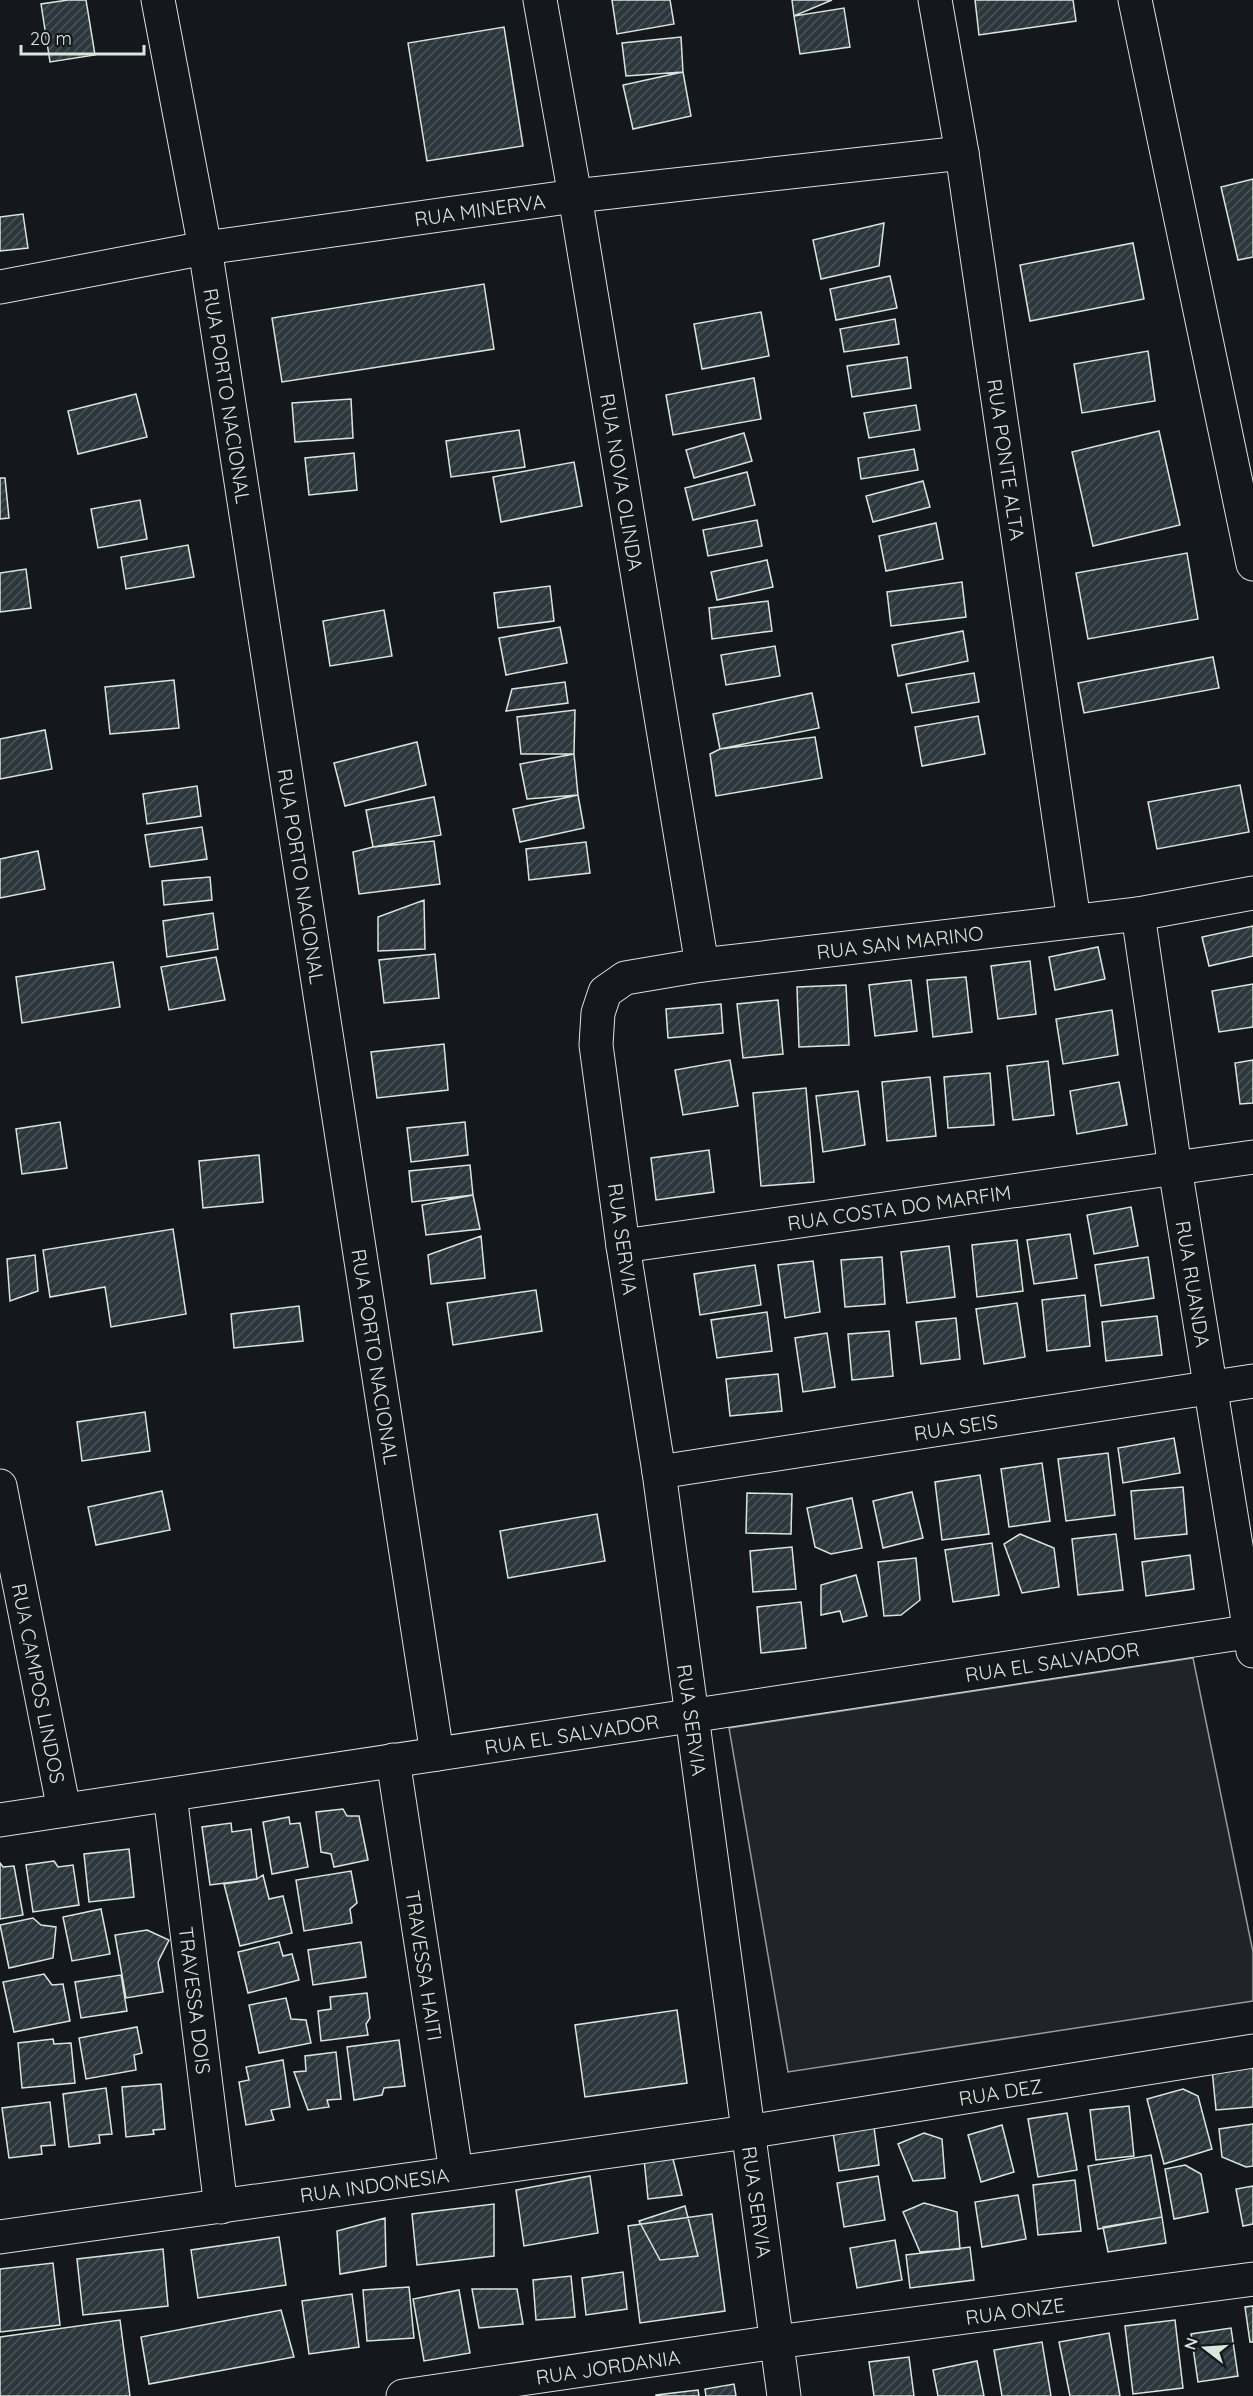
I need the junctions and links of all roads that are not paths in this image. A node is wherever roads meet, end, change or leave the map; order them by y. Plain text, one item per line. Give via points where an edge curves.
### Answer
1 (158, 0) edge
2 (540, 0) edge
3 (935, 0) edge
4 (1135, 0) edge
5 (962, 153) junction
6 (574, 196) junction
7 (205, 248) junction
8 (0, 287) edge
9 (1253, 564) edge
10 (1253, 893) edge
11 (1138, 914) junction
12 (1074, 921) junction
13 (702, 965) junction
14 (596, 1045) joint
15 (1253, 1156) edge
16 (1175, 1168) junction
17 (623, 1246) junction
18 (1253, 1381) edge
19 (1210, 1387) junction
20 (659, 1472) junction
21 (0, 1486) edge
22 (1252, 1638) edge
23 (692, 1715) junction
24 (437, 1754) junction
25 (393, 1761) junction
26 (170, 1795) junction
27 (64, 1810) junction
28 (0, 1820) edge
29 (1253, 2051) edge
30 (747, 2132) junction
31 (456, 2172) junction
32 (221, 2207) junction
33 (0, 2237) edge
34 (1253, 2279) edge
35 (776, 2342) junction
36 (403, 2396) edge
37 (784, 2396) edge

1 - 7 street, RUA PORTO NACIONAL
2 - 6 street, RUA NOVA OLINDA
3 - 5 street, RUA PONTE ALTA
4 - 9 street
5 - 6 street, RUA MINERVA
5 - 12 street, RUA PONTE ALTA
6 - 7 street, RUA MINERVA
6 - 13 street, RUA NOVA OLINDA
7 - 8 street, RUA MINERVA
7 - 24 street, RUA PORTO NACIONAL
10 - 11 street, RUA SAN MARINO
11 - 12 street, RUA SAN MARINO
11 - 16 street, RUA RUANDA
12 - 13 street, RUA SAN MARINO
13 - 14 street, RUA SAN MARINO via 625,978 605,992 598,1013
14 - 17 street, RUA SERVIA
15 - 16 street, RUA COSTA DO MARFIM
16 - 17 street, RUA COSTA DO MARFIM
16 - 19 street, RUA RUANDA
17 - 20 street, RUA SERVIA
18 - 19 street, RUA SEIS
19 - 20 street, RUA SEIS
19 - 22 street, RUA RUANDA
20 - 23 street, RUA SERVIA
21 - 27 street, RUA CAMPOS LINDOS
22 - 23 street, RUA EL SALVADOR
23 - 24 street, RUA EL SALVADOR
23 - 30 street, RUA SERVIA
24 - 25 street, RUA EL SALVADOR
25 - 26 street, RUA EL SALVADOR
25 - 31 street, TRAVESSA HAITI
26 - 27 street, RUA EL SALVADOR
26 - 32 street, TRAVESSA DOIS
27 - 28 street, RUA EL SALVADOR
29 - 30 street, RUA DEZ
30 - 31 street, RUA INDONESIA
30 - 35 street, RUA SERVIA
31 - 32 street, RUA INDONESIA
32 - 33 street, RUA INDONESIA
34 - 35 street, RUA ONZE
35 - 36 street, RUA JORDANIA
35 - 37 street, RUA SERVIA

